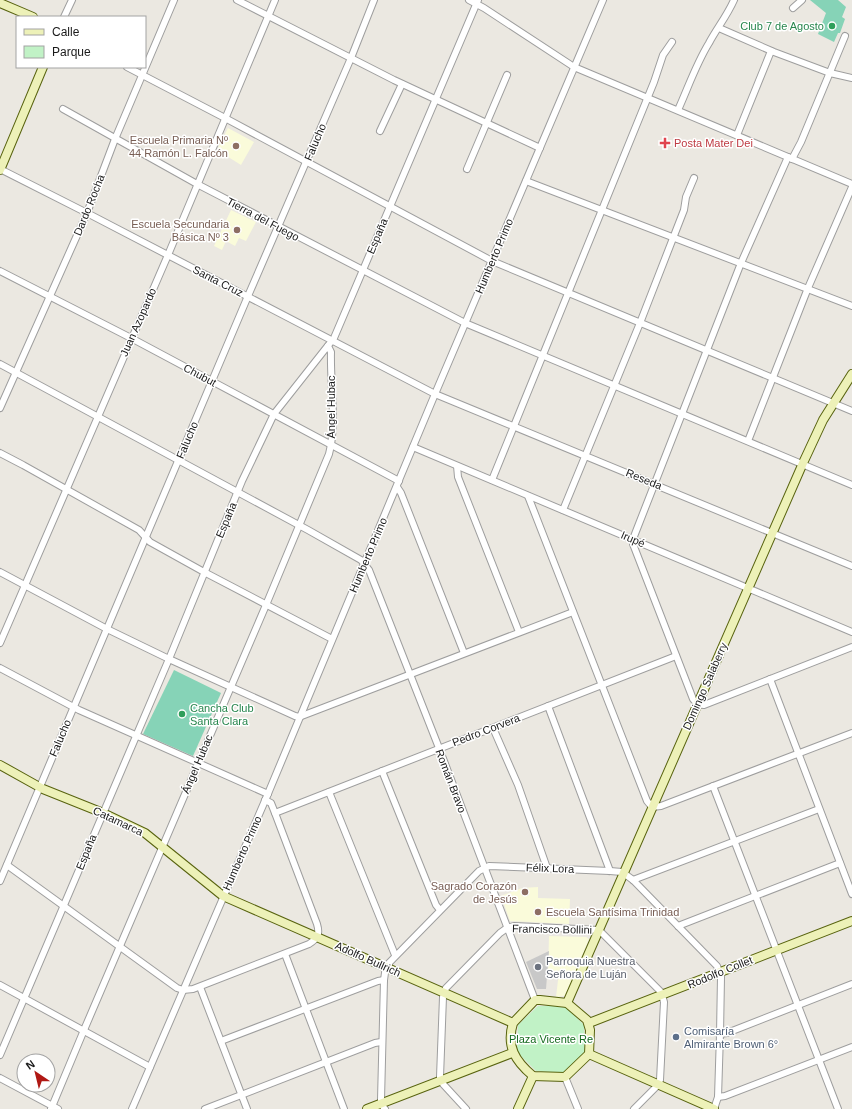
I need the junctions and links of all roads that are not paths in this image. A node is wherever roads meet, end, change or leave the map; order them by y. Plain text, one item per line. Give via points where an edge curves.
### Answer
1 (72, 0) edge
2 (174, 0) edge
3 (237, 0) edge
4 (275, 0) edge
5 (374, 0) edge
6 (469, 0) edge
7 (603, 0) edge
8 (734, 0) edge
9 (802, 0) edge
10 (477, 2) edge
11 (0, 3) edge
12 (793, 8) dead end
13 (31, 16) edge
14 (64, 16) edge
15 (268, 17) junction
16 (719, 28) junction
17 (845, 36) dead end
18 (672, 42) dead end
19 (771, 51) junction
20 (351, 58) junction
21 (146, 66) edge
22 (574, 67) junction
23 (44, 68) edge
24 (129, 68) edge
25 (145, 68) edge
26 (830, 73) junction
27 (142, 75) junction
28 (507, 75) dead end
29 (852, 78) edge
30 (402, 84) junction
31 (647, 98) junction
32 (435, 100) junction
33 (63, 109) dead end
34 (678, 110) junction
35 (225, 118) junction
36 (486, 123) junction
37 (380, 131) dead end
38 (737, 135) junction
39 (115, 139) junction
40 (540, 148) junction
41 (790, 158) junction
42 (306, 162) junction
43 (0, 169) edge
44 (467, 169) dead end
45 (694, 178) dead end
46 (526, 180) junction
47 (197, 184) junction
48 (852, 185) edge
49 (389, 206) junction
50 (602, 210) junction
51 (87, 213) junction
52 (278, 227) junction
53 (674, 237) junction
54 (168, 255) junction
55 (492, 261) junction
56 (741, 263) junction
57 (0, 270) edge
58 (362, 270) junction
59 (808, 288) junction
60 (568, 293) junction
61 (50, 296) junction
62 (248, 296) junction
63 (852, 306) edge
64 (465, 323) junction
65 (640, 323) junction
66 (131, 338) junction
67 (332, 341) junction
68 (328, 346) junction
69 (706, 351) junction
70 (543, 356) junction
71 (0, 364) edge
72 (16, 373) junction
73 (852, 374) edge
74 (773, 379) junction
75 (212, 381) junction
76 (614, 386) junction
77 (435, 394) junction
78 (833, 404) junction
79 (0, 408) edge
80 (852, 411) edge
81 (274, 414) junction
82 (682, 414) junction
83 (97, 417) junction
84 (515, 426) junction
85 (748, 441) junction
86 (331, 445) junction
87 (413, 447) junction
88 (0, 454) edge
89 (587, 456) junction
90 (178, 460) junction
91 (803, 463) junction
92 (457, 466) junction
93 (492, 480) junction
94 (398, 484) junction
95 (654, 484) junction
96 (852, 485) edge
97 (66, 489) junction
98 (238, 493) junction
99 (528, 496) junction
100 (563, 510) junction
101 (299, 525) junction
102 (773, 533) junction
103 (146, 537) junction
104 (633, 539) junction
105 (364, 563) junction
106 (852, 566) edge
107 (0, 572) edge
108 (204, 572) junction
109 (25, 585) junction
110 (749, 588) junction
111 (266, 605) junction
112 (573, 612) junction
113 (107, 628) junction
114 (519, 632) junction
115 (852, 632) edge
116 (332, 639) junction
117 (0, 643) edge
118 (852, 647) edge
119 (464, 654) junction
120 (676, 656) junction
121 (168, 659) junction
122 (0, 668) edge
123 (410, 674) junction
124 (770, 679) junction
125 (601, 686) junction
126 (230, 688) junction
127 (697, 704) junction
128 (548, 706) junction
129 (73, 707) junction
130 (299, 717) junction
131 (493, 728) junction
132 (852, 733) edge
133 (135, 735) junction
134 (439, 748) junction
135 (798, 753) junction
136 (198, 762) junction
137 (0, 766) edge
138 (382, 771) junction
139 (713, 786) junction
140 (39, 787) junction
141 (329, 792) junction
142 (266, 797) junction
143 (652, 807) junction
144 (819, 809) junction
145 (103, 813) junction
146 (275, 813) junction
147 (734, 841) junction
148 (162, 846) junction
149 (840, 863) junction
150 (7, 865) junction
151 (484, 868) junction
152 (547, 868) junction
153 (610, 871) junction
154 (624, 873) junction
155 (633, 880) junction
156 (0, 881) edge
157 (852, 894) edge
158 (223, 896) junction
159 (756, 896) junction
160 (64, 907) junction
161 (440, 910) junction
162 (852, 921) edge
163 (678, 926) junction
164 (507, 928) junction
165 (599, 930) junction
166 (318, 937) junction
167 (119, 947) junction
168 (777, 950) junction
169 (285, 954) junction
170 (395, 955) junction
171 (386, 966) junction
172 (720, 973) junction
173 (384, 980) junction
174 (852, 984) edge
175 (0, 985) edge
176 (200, 987) junction
177 (183, 990) junction
178 (444, 992) junction
179 (663, 995) junction
180 (24, 999) junction
181 (535, 1000) junction
182 (567, 1003) junction
183 (798, 1005) junction
184 (306, 1008) junction
185 (513, 1023) junction
186 (589, 1024) junction
187 (84, 1030) junction
188 (720, 1034) junction
189 (221, 1041) junction
190 (381, 1042) junction
191 (852, 1047) edge
192 (512, 1053) junction
193 (589, 1054) junction
194 (0, 1055) edge
195 (820, 1060) junction
196 (326, 1062) junction
197 (150, 1067) junction
198 (533, 1076) junction
199 (565, 1077) junction
200 (0, 1078) edge
201 (441, 1081) junction
202 (658, 1084) junction
203 (242, 1095) junction
204 (718, 1097) junction
205 (383, 1106) edge
206 (54, 1108) edge
207 (132, 1109) edge
208 (205, 1109) edge
209 (247, 1109) edge
210 (344, 1109) edge
211 (367, 1109) edge
212 (466, 1109) edge
213 (518, 1109) edge
214 (578, 1109) edge
215 (634, 1109) edge
216 (714, 1109) edge
217 (838, 1109) edge

1 - 14 street
2 - 21 street, Dardo Rocha
3 - 15 street
4 - 15 street, Juan Azopardo
5 - 20 street, Falucho
6 - 10 street
7 - 22 street, Humberto Primo
8 - 16 street
9 - 12 street
10 - 22 street
10 - 32 street, España
11 - 13 street
15 - 20 street
15 - 35 street, Juan Azopardo
16 - 19 street
16 - 34 street via 708,43
17 - 26 street
18 - 31 street via 663,55
19 - 26 street
19 - 38 street
20 - 30 street
20 - 42 street, Falucho
22 - 31 street
22 - 40 street, Humberto Primo
23 - 43 street
24 - 27 street
25 - 27 street, Dardo Rocha
26 - 29 street
26 - 41 street via 801,142
27 - 35 street
27 - 39 street, Dardo Rocha
28 - 36 street
30 - 32 street
30 - 37 street
31 - 34 street
31 - 50 street
32 - 36 street
32 - 49 street, España
33 - 39 street, Tierra del Fuego
34 - 38 street
35 - 42 street
35 - 47 street, Juan Azopardo
36 - 40 street
36 - 44 street
38 - 41 street
39 - 47 street, Tierra del Fuego
39 - 51 street, Dardo Rocha
40 - 46 street, Humberto Primo
41 - 48 street
41 - 56 street
42 - 49 street
42 - 52 street, Falucho
43 - 51 street, Santa Cruz
45 - 53 street
46 - 50 street
46 - 55 street, Humberto Primo
47 - 52 street, Tierra del Fuego
47 - 54 street, Juan Azopardo
48 - 59 street
49 - 55 street
49 - 58 street, España
50 - 53 street
50 - 60 street
51 - 54 street, Santa Cruz
51 - 61 street, Dardo Rocha
52 - 58 street, Tierra del Fuego
52 - 62 street, Falucho
53 - 56 street
53 - 65 street
54 - 62 street, Santa Cruz
54 - 66 street, Juan Azopardo
55 - 60 street
55 - 64 street, Humberto Primo
56 - 59 street
56 - 69 street
57 - 61 street, Chubut
58 - 64 street, Tierra del Fuego
58 - 67 street, España
59 - 63 street
59 - 74 street
60 - 65 street
60 - 70 street
61 - 66 street, Chubut
61 - 72 street, Dardo Rocha
62 - 67 street, Santa Cruz
62 - 75 street, Falucho
64 - 70 street, Tierra del Fuego
64 - 77 street, Humberto Primo
65 - 69 street
65 - 76 street
66 - 75 street, Chubut
66 - 83 street, Juan Azopardo
67 - 68 street, España
67 - 77 street, Santa Cruz
68 - 81 street, España
68 - 86 street, Ángel Hubac via 331,352
69 - 74 street
69 - 82 street
70 - 76 street, Tierra del Fuego
70 - 84 street
71 - 72 street
72 - 79 street, Dardo Rocha
72 - 83 street
73 - 78 street, Domingo Salaberry
74 - 78 street
74 - 85 street
75 - 81 street, Chubut
75 - 90 street, Falucho
76 - 82 street, Tierra del Fuego
76 - 89 street
77 - 84 street, Reseda
77 - 87 street, Humberto Primo
78 - 80 street
78 - 91 street, Domingo Salaberry
81 - 86 street, Chubut
81 - 98 street, España
82 - 85 street, Tierra del Fuego
82 - 95 street
83 - 90 street
83 - 97 street, Juan Azopardo
84 - 89 street, Reseda
84 - 93 street
85 - 91 street, Tierra del Fuego
86 - 94 street, Chubut
86 - 101 street, Ángel Hubac
87 - 92 street, Irupé
87 - 94 street, Humberto Primo
88 - 97 street
89 - 95 street, Reseda
89 - 100 street
90 - 98 street
90 - 103 street, Falucho
91 - 96 street, Tierra del Fuego
91 - 102 street, Domingo Salaberry
92 - 93 street, Irupé
92 - 114 street via 458,477
93 - 99 street, Irupé
94 - 105 street, Humberto Primo
94 - 119 street
95 - 102 street, Reseda
95 - 104 street
97 - 103 street via 139,530
97 - 109 street, Juan Azopardo
98 - 101 street
98 - 108 street, España
99 - 100 street, Irupé
99 - 112 street
100 - 104 street, Irupé
101 - 105 street
101 - 111 street, Ángel Hubac
102 - 106 street, Reseda
102 - 110 street, Domingo Salaberry
103 - 108 street via 150,542
103 - 113 street, Falucho
104 - 110 street, Irupé
104 - 120 street via 634,550
105 - 116 street, Humberto Primo
105 - 123 street, Román Bravo
107 - 109 street
108 - 111 street
108 - 121 street, España
109 - 113 street
109 - 117 street, Juan Azopardo
110 - 115 street, Irupé
110 - 127 street, Domingo Salaberry
111 - 116 street
111 - 126 street, Ángel Hubac
112 - 114 street
112 - 125 street
113 - 121 street
113 - 129 street, Falucho
114 - 119 street
116 - 130 street, Humberto Primo
118 - 124 street
119 - 123 street
120 - 125 street, Pedro Corvera
120 - 127 street
121 - 126 street
121 - 133 street, España
122 - 129 street
123 - 130 street
123 - 134 street, Román Bravo
124 - 127 street via 704,705
124 - 135 street
125 - 128 street, Pedro Corvera
125 - 143 street via 646,801
126 - 130 street
126 - 136 street, Ángel Hubac
127 - 143 street, Domingo Salaberry
128 - 131 street, Pedro Corvera
128 - 153 street
129 - 133 street
129 - 140 street, Falucho
130 - 142 street, Humberto Primo
131 - 134 street, Pedro Corvera
131 - 152 street via 518,785
132 - 135 street
133 - 136 street
133 - 145 street, España
134 - 138 street, Pedro Corvera
134 - 151 street, Román Bravo
135 - 139 street
135 - 144 street
136 - 142 street
136 - 148 street, Ángel Hubac
137 - 140 street, Catamarca
138 - 141 street, Pedro Corvera
138 - 161 street
139 - 143 street
139 - 147 street
140 - 145 street, Catamarca
140 - 150 street, Falucho
141 - 146 street, Pedro Corvera
141 - 170 street
142 - 146 street
142 - 158 street, Humberto Primo
143 - 154 street, Domingo Salaberry
144 - 147 street
144 - 149 street
145 - 148 street, Catamarca via 137,829
145 - 160 street, España
146 - 166 street via 318,924
147 - 155 street
147 - 159 street
148 - 158 street, Catamarca
148 - 167 street, Ángel Hubac
149 - 157 street
149 - 159 street
150 - 156 street, Falucho
150 - 160 street
151 - 152 street, Félix Lora
151 - 161 street
151 - 164 street, Román Bravo
152 - 153 street, Félix Lora
153 - 154 street, Félix Lora
154 - 155 street, Félix Lora
154 - 165 street, Domingo Salaberry
155 - 163 street, Félix Lora
158 - 166 street, Adolfo Bullrich
158 - 177 street, Humberto Primo
159 - 163 street
159 - 168 street
160 - 167 street
160 - 180 street, España
161 - 170 street
162 - 168 street, Rodolfo Collet
163 - 172 street, Félix Lora via 717,966
164 - 165 street, Francisco Bollini
164 - 178 street, Francisco Bollini
164 - 181 street, Román Bravo
165 - 179 street, Francisco Bollini
165 - 182 street, Domingo Salaberry
166 - 169 street via 309,944
166 - 171 street, Adolfo Bullrich
167 - 177 street
167 - 187 street, Ángel Hubac
168 - 172 street, Rodolfo Collet
168 - 183 street
169 - 176 street
169 - 184 street
170 - 171 street
171 - 173 street
171 - 178 street, Adolfo Bullrich
172 - 179 street, Rodolfo Collet
172 - 188 street
173 - 184 street
173 - 190 street
174 - 183 street
175 - 180 street
176 - 177 street
176 - 189 street
177 - 197 street, Humberto Primo
178 - 185 street, Adolfo Bullrich
178 - 201 street
179 - 186 street, Rodolfo Collet
179 - 202 street
180 - 187 street
180 - 194 street, España
181 - 182 street
181 - 185 street
182 - 186 street
183 - 188 street
183 - 195 street
184 - 189 street
184 - 196 street
185 - 192 street
186 - 193 street
187 - 197 street
187 - 206 street, Ángel Hubac
188 - 204 street
189 - 203 street
190 - 196 street
190 - 205 street
191 - 195 street
192 - 198 street
192 - 201 street
193 - 199 street
193 - 202 street
195 - 204 street
195 - 217 street
196 - 203 street
196 - 210 street
197 - 207 street, Humberto Primo
198 - 199 street
198 - 213 street
199 - 214 street
200 - 206 street
201 - 205 street
201 - 212 street
202 - 215 street
202 - 216 street
203 - 208 street
203 - 209 street
204 - 216 street
205 - 211 street

